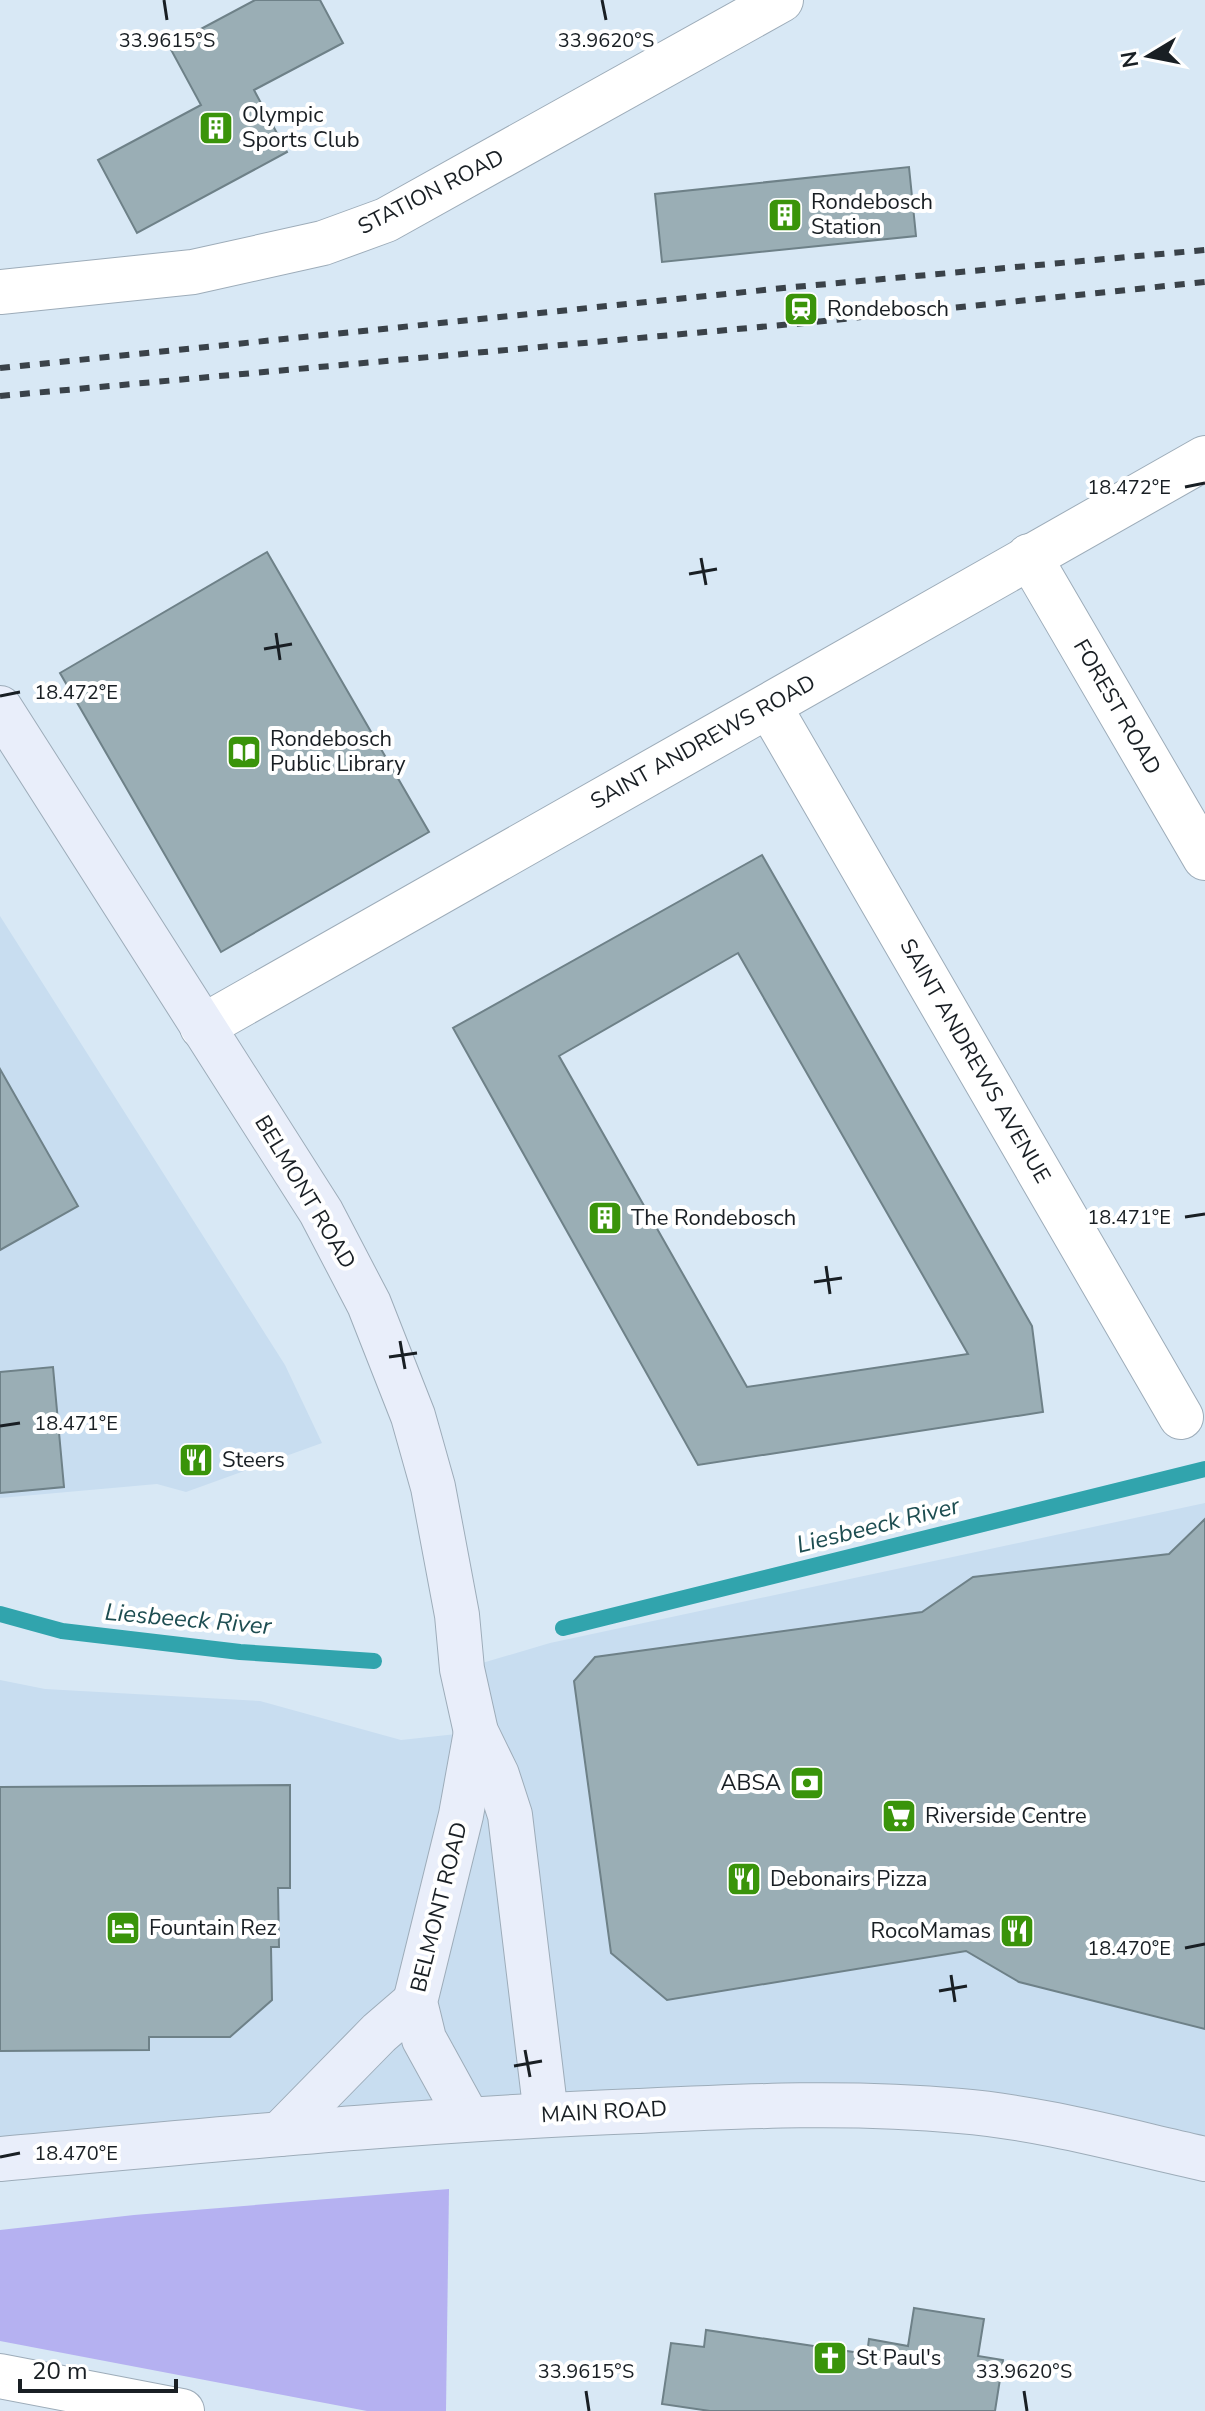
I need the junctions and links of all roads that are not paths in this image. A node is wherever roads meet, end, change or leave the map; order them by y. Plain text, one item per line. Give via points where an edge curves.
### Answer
1 (781, 0) edge
2 (0, 292) edge
3 (1205, 458) edge
4 (1029, 556) junction
5 (769, 706) junction
6 (0, 708) edge
7 (1205, 858) edge
8 (202, 1027) junction
9 (1181, 1417) dead end
10 (476, 1732) junction
11 (415, 2002) junction
12 (546, 2115) junction
13 (468, 2119) junction
14 (280, 2134) junction
15 (0, 2159) edge
16 (1205, 2159) edge
17 (0, 2376) edge
18 (182, 2411) edge

1 - 2 street, STATION ROAD via 386,220 323,243 193,272
3 - 4 street, SAINT ANDREWS ROAD
4 - 5 street, SAINT ANDREWS ROAD
4 - 7 street, FOREST ROAD
5 - 8 street, SAINT ANDREWS ROAD
5 - 9 street, SAINT ANDREWS AVENUE
6 - 8 main road, BELMONT ROAD
8 - 10 main road, BELMONT ROAD via 351,1266 398,1377 433,1487
10 - 11 main road, BELMONT ROAD
10 - 12 main road, BELMONT ROAD via 510,1815
11 - 13 main road, BELMONT ROAD via 424,2039
11 - 14 main road
12 - 13 main road, MAIN ROAD
12 - 16 main road, MAIN ROAD via 879,2105 1051,2124
13 - 14 main road, MAIN ROAD
14 - 15 main road, MAIN ROAD
17 - 18 street

